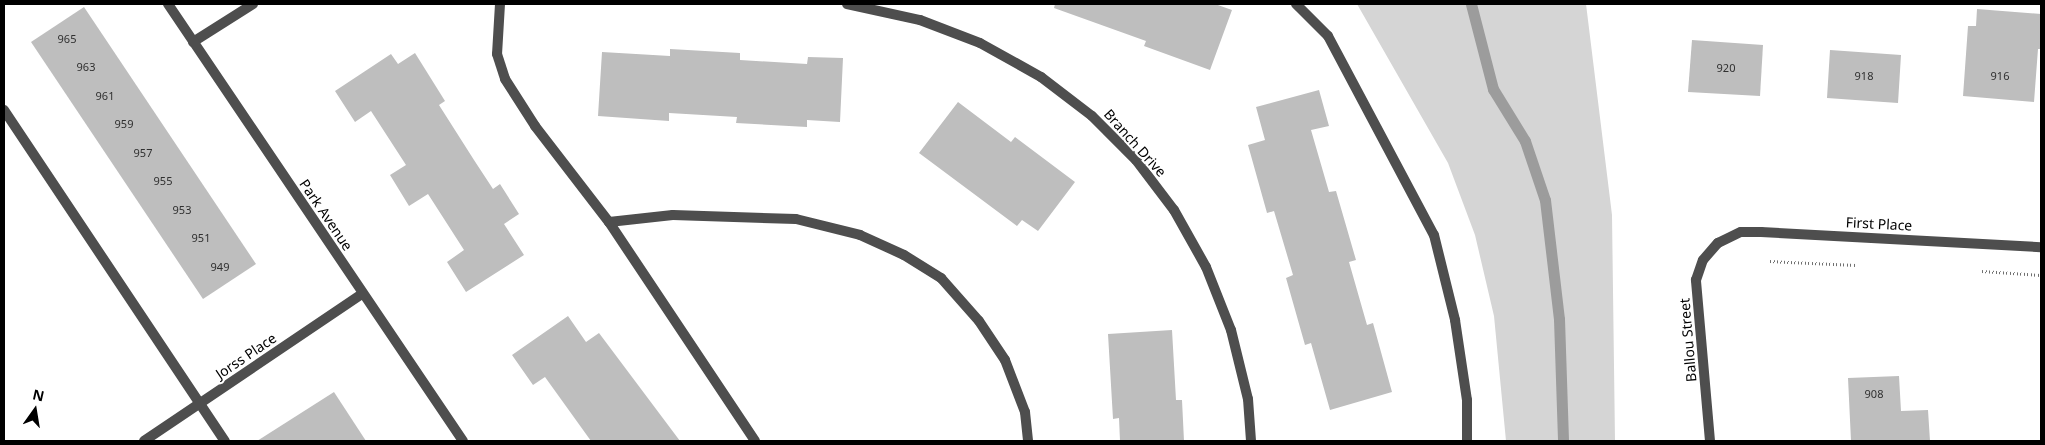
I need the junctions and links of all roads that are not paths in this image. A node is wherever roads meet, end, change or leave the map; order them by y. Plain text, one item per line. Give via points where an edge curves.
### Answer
1 (168, 4) edge
2 (253, 4) edge
3 (500, 4) edge
4 (848, 4) edge
5 (1296, 4) edge
6 (193, 42) junction
7 (4, 110) edge
8 (610, 222) junction
9 (1718, 243) joint
10 (2041, 247) edge
11 (362, 294) junction
12 (200, 404) junction
13 (144, 441) edge
14 (225, 441) edge
15 (463, 441) edge
16 (755, 441) edge
17 (1028, 441) edge
18 (1251, 441) edge
19 (1467, 441) edge
20 (1710, 441) edge

1 - 6 street, Park Avenue
2 - 6 street
3 - 8 street via 497,54 505,79 535,126
4 - 18 street, Branch Drive via 920,20 980,43 1041,77 1092,116 1136,160 1174,210 1206,267 1231,330 1248,399
5 - 19 street via 1328,36 1434,235 1455,320 1467,400
6 - 11 street, Park Avenue
7 - 12 street
8 - 16 street
8 - 17 street via 673,215 796,219 860,235 904,255 940,278 979,321 1005,360 1025,412
9 - 10 street, First Place via 1741,232 1761,232
9 - 20 street, Ballou Street via 1703,260 1696,280
11 - 12 street, Jorss Place
11 - 15 street, Park Avenue
12 - 13 street, Jorss Place
12 - 14 street

